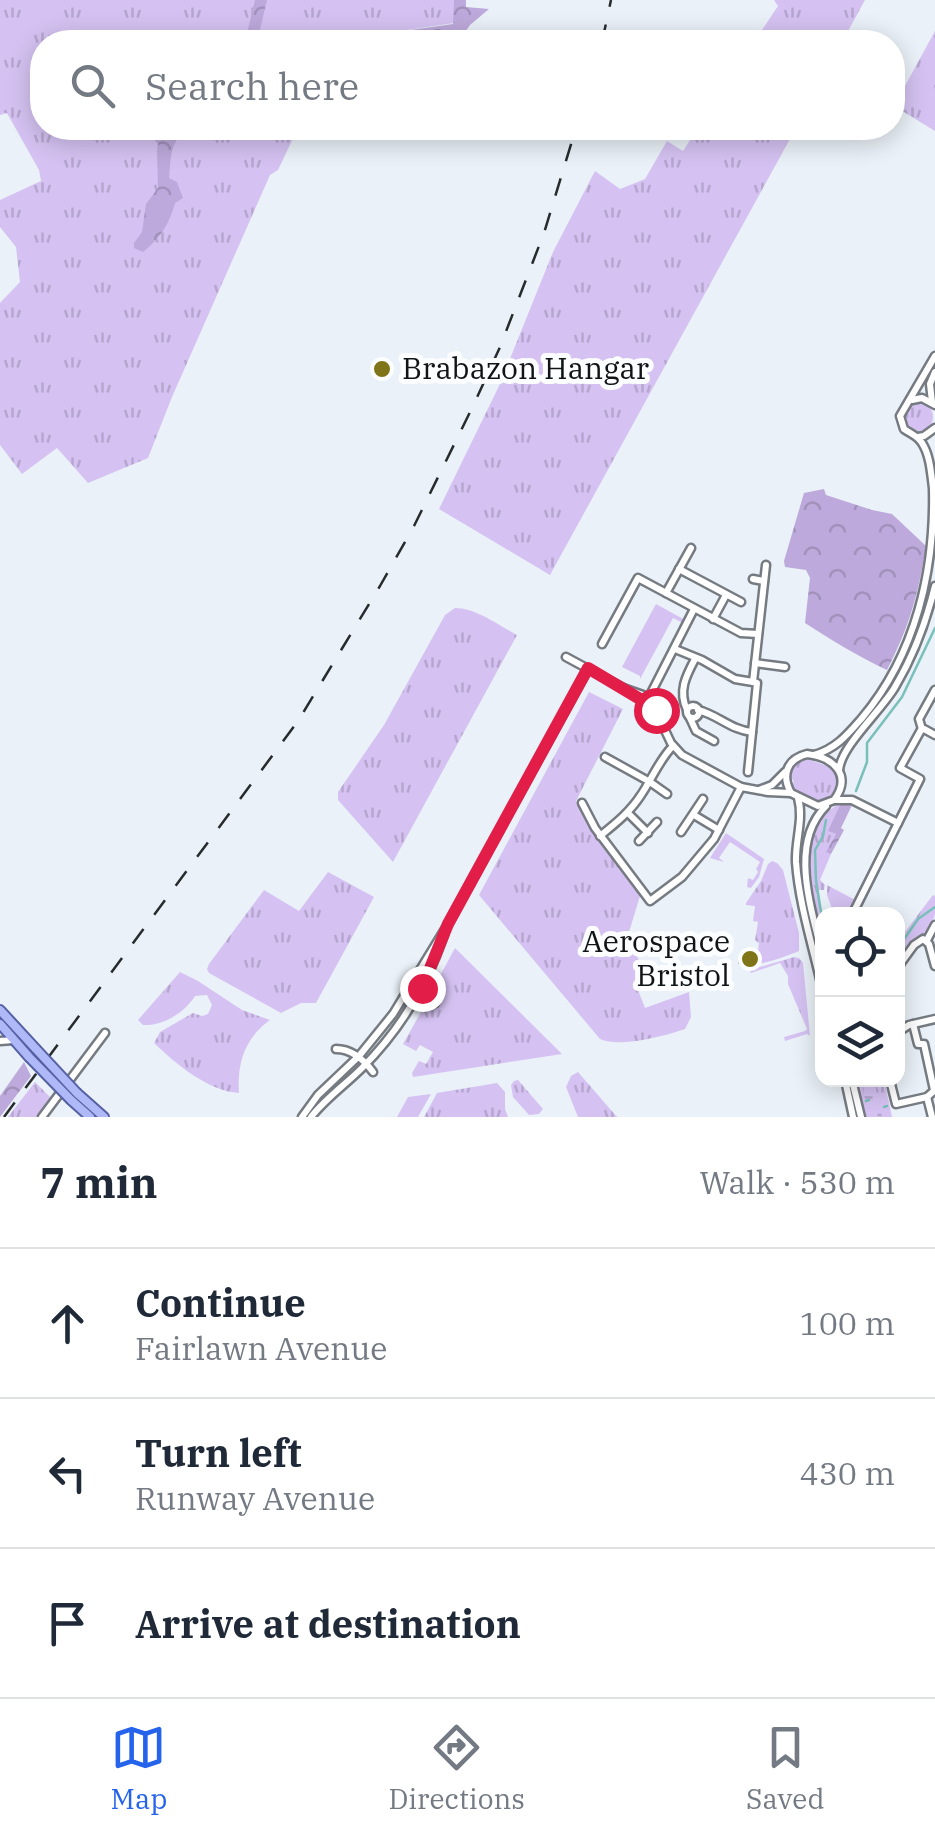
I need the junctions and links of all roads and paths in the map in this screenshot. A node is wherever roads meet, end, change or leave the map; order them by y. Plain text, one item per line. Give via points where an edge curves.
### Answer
1 (935, 356) edge
2 (935, 372) edge
3 (910, 400) junction
4 (934, 403) edge
5 (935, 428) edge
6 (917, 437) junction
7 (691, 548) dead end
8 (766, 566) dead end
9 (679, 569) junction
10 (753, 578) dead end
11 (764, 580) junction
12 (935, 586) edge
13 (666, 593) junction
14 (726, 594) junction
15 (741, 602) dead end
16 (694, 609) junction
17 (713, 618) junction
18 (758, 634) junction
19 (602, 644) dead end
20 (675, 649) junction
21 (566, 657) dead end
22 (696, 659) junction
23 (755, 663) junction
24 (785, 667) dead end
25 (588, 668) junction
26 (753, 682) junction
27 (935, 690) edge
28 (646, 700) junction
29 (688, 714) junction
30 (922, 729) junction
31 (752, 732) junction
32 (935, 735) edge
33 (714, 741) dead end
34 (673, 746) junction
35 (814, 755) junction
36 (605, 757) dead end
37 (788, 769) junction
38 (839, 770) junction
39 (748, 772) dead end
40 (650, 782) junction
41 (842, 784) junction
42 (741, 786) junction
43 (758, 790) junction
44 (666, 794) dead end
45 (795, 796) junction
46 (704, 799) dead end
47 (852, 800) junction
48 (832, 801) junction
49 (582, 803) dead end
50 (628, 813) junction
51 (694, 815) junction
52 (657, 822) dead end
53 (898, 823) junction
54 (719, 830) junction
55 (681, 832) dead end
56 (648, 833) junction
57 (600, 836) junction
58 (638, 841) dead end
59 (856, 907) edge
60 (815, 922) edge
61 (448, 924) junction
62 (935, 925) edge
63 (927, 940) junction
64 (815, 956) edge
65 (905, 958) edge
66 (935, 966) edge
67 (410, 987) junction
68 (420, 990) junction
69 (437, 1000) dead end
70 (0, 1010) edge
71 (935, 1018) edge
72 (912, 1024) junction
73 (905, 1028) edge
74 (2, 1029) edge
75 (104, 1033) dead end
76 (33, 1053) junction
77 (355, 1060) junction
78 (364, 1066) junction
79 (850, 1087) edge
80 (892, 1087) edge
81 (934, 1090) edge
82 (927, 1096) junction
83 (75, 1099) junction
84 (932, 1116) edge
85 (42, 1117) edge
86 (80, 1117) edge
87 (90, 1117) edge
88 (104, 1117) edge
89 (302, 1117) edge
90 (311, 1117) edge
91 (857, 1117) edge

1 - 3 street
2 - 4 street
3 - 4 street
3 - 6 street via 901,420
5 - 6 street
6 - 35 street via 931,472 935,527 920,614 886,686 842,740
7 - 9 street
8 - 11 street
9 - 13 street
9 - 14 street
10 - 11 street
11 - 18 street
12 - 38 street via 911,659 840,759
13 - 16 street
13 - 19 street via 638,578
14 - 15 street
14 - 17 street
16 - 17 street
16 - 20 street
17 - 18 street
18 - 23 street
20 - 22 street
20 - 28 street
21 - 25 street
22 - 26 street
22 - 29 street via 682,692
23 - 24 street
23 - 26 street
25 - 28 street
25 - 61 street
26 - 31 street
27 - 30 street via 921,707
28 - 34 street
29 - 31 street via 692,706
29 - 33 street via 696,731
30 - 32 street
30 - 53 street via 900,768 920,779
31 - 39 street
34 - 40 street
34 - 42 street
35 - 37 street via 796,758
35 - 38 street
36 - 40 street
37 - 43 street
37 - 45 street
38 - 41 street
40 - 44 street
40 - 50 street
41 - 47 street
41 - 48 street
42 - 43 street
42 - 54 street
43 - 45 street
45 - 48 street via 818,806
45 - 64 street via 801,813 797,874
46 - 51 street
47 - 48 street
47 - 53 street
48 - 60 street via 812,824 806,848
49 - 57 street
50 - 56 street
50 - 57 street
51 - 54 street
51 - 55 street
52 - 56 street
53 - 59 street
54 - 57 street via 685,874 650,901
56 - 58 street
61 - 67 street
61 - 68 street
62 - 63 street
63 - 65 street
63 - 66 street
67 - 68 street
67 - 77 street
68 - 69 street
68 - 78 street
70 - 74 main road
71 - 72 street
72 - 73 street
72 - 81 street via 918,1044 924,1044
74 - 76 main road
74 - 76 main road
75 - 85 street
76 - 83 main road, bridge
77 - 78 street
77 - 89 street
78 - 90 street
79 - 91 street
80 - 82 street via 896,1104
81 - 82 street
82 - 84 street
83 - 86 street
83 - 87 main road
83 - 88 main road

